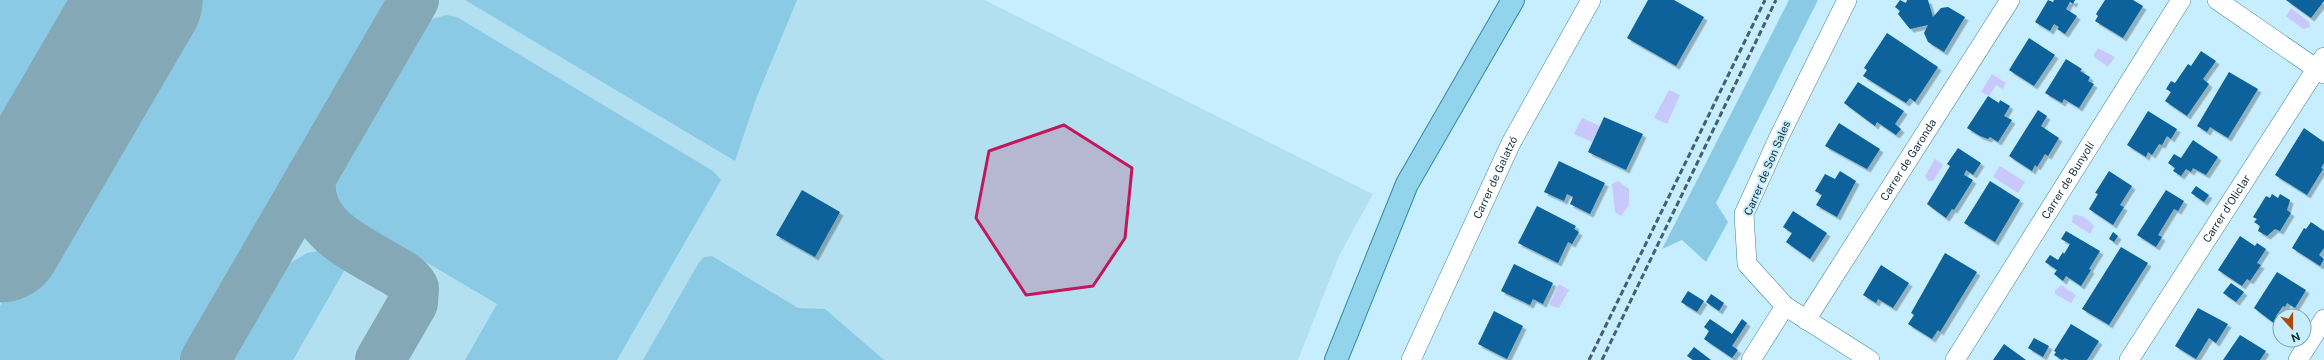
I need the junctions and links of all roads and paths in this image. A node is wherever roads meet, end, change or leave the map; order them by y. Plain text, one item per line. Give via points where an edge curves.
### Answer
1 (1513, 0) edge
2 (1591, 0) edge
3 (1847, 0) edge
4 (2010, 0) edge
5 (2180, 0) edge
6 (2217, 0) edge
7 (2321, 67) edge
8 (1785, 306) junction
9 (1806, 320) junction
10 (2324, 320) edge
11 (1336, 360) edge
12 (1411, 360) edge
13 (1751, 360) edge
14 (1870, 360) edge
15 (1955, 360) edge
16 (2129, 360) edge
17 (2298, 360) edge

1 - 11 main road via 1407,184
2 - 12 street, Carrer de Galatzó via 1511,143
3 - 8 street, Carrer de Son Sales via 1744,214 1747,264
4 - 9 street, Carrer de Garonda
5 - 15 street, Carrer de Bunyolí
6 - 7 street
7 - 16 street, Carrer d'Oliclar
8 - 9 street, Carrer de Son Sales
8 - 13 street
9 - 14 street, Carrer de Son Sales
10 - 17 street

